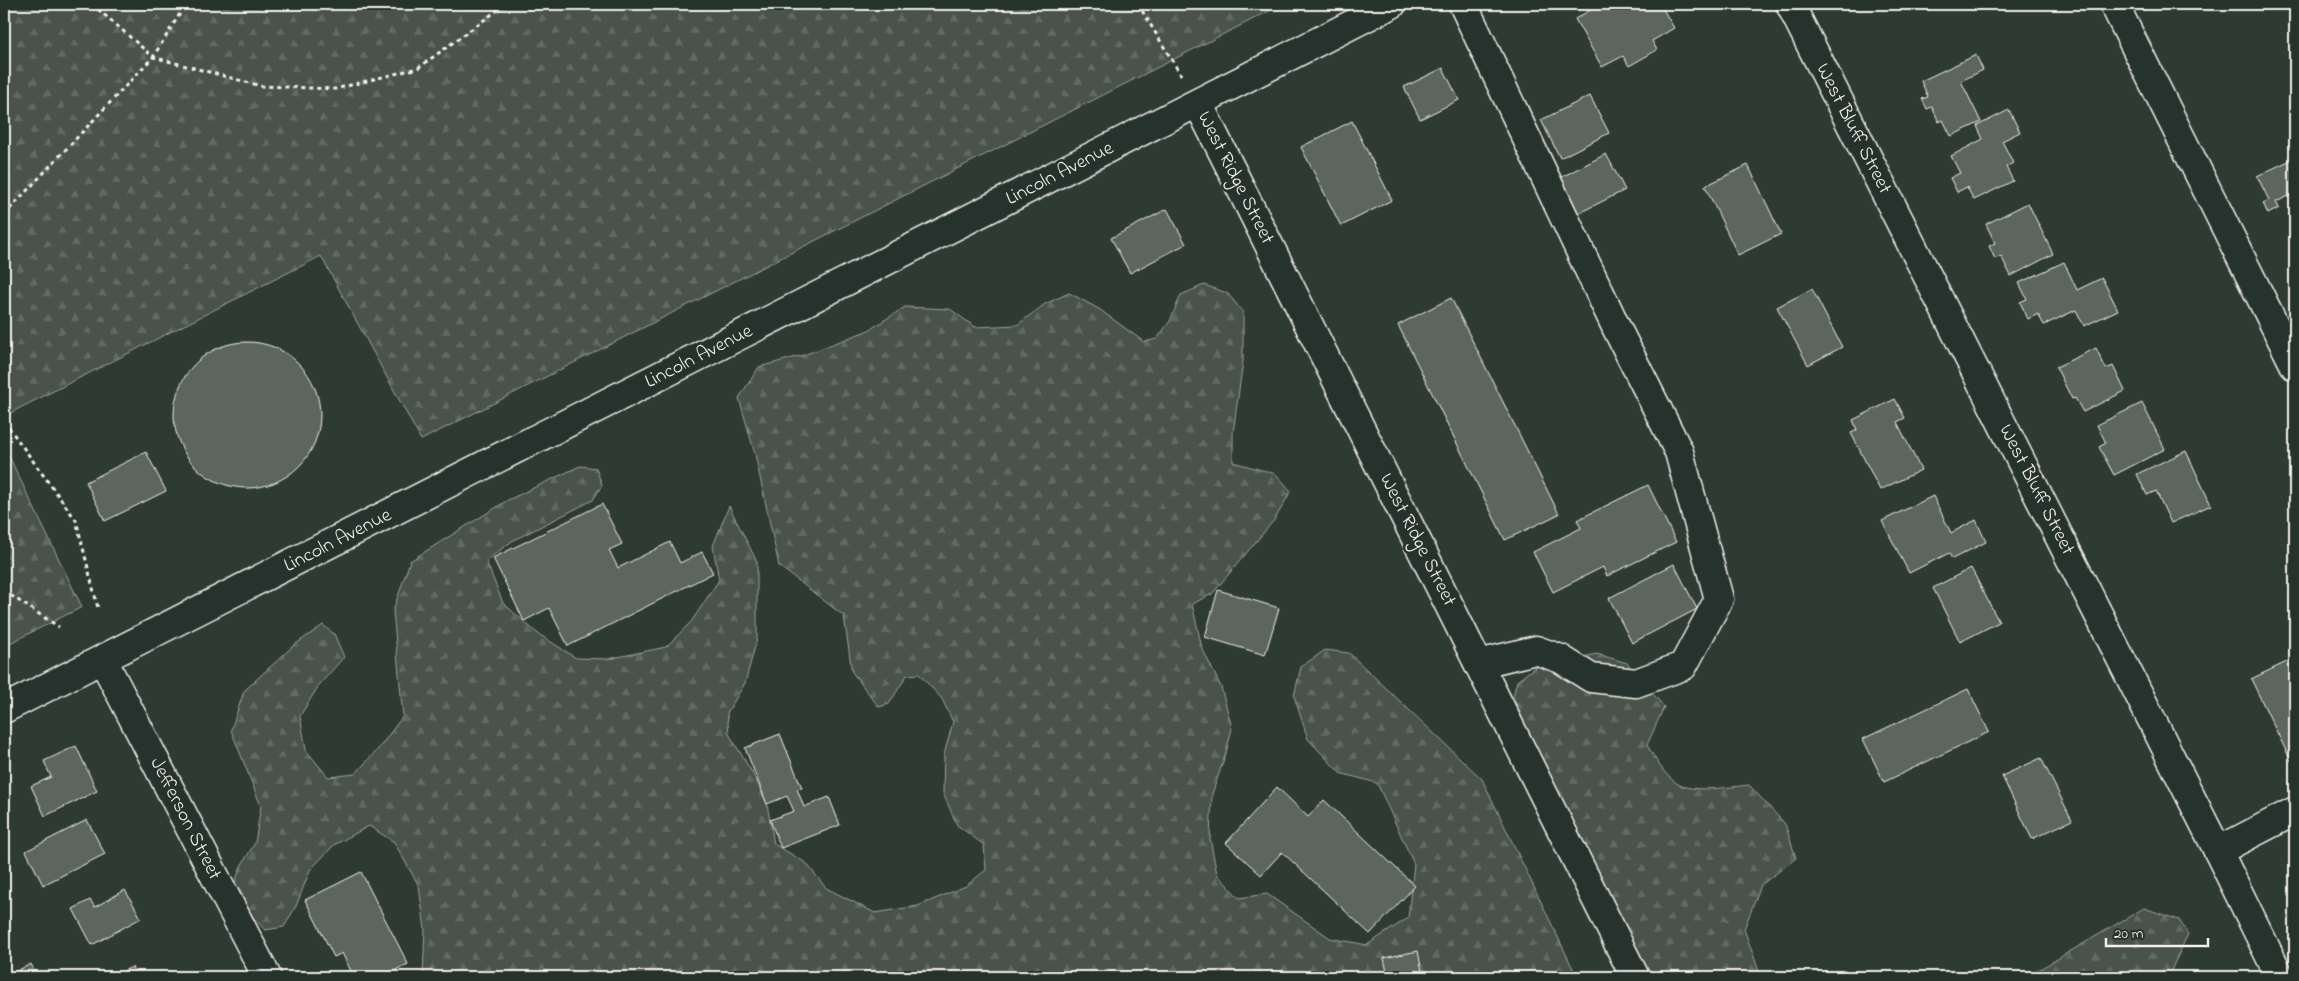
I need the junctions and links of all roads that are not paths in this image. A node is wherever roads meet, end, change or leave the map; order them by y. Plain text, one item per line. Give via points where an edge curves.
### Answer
1 (1392, 4) edge
2 (1463, 4) edge
3 (1790, 4) edge
4 (2114, 4) edge
5 (1198, 103) junction
6 (2295, 366) edge
7 (103, 660) junction
8 (1478, 664) junction
9 (4, 709) edge
10 (2295, 811) edge
11 (2218, 851) junction
12 (267, 977) edge
13 (1635, 977) edge
14 (2280, 977) edge

1 - 5 street, Lincoln Avenue
2 - 8 street via 1679,452 1719,599 1684,666 1636,683 1591,678 1561,659 1536,650
3 - 11 street, West Bluff Street
4 - 6 street
5 - 7 street, Lincoln Avenue
5 - 8 street, West Ridge Street
7 - 9 street, Lincoln Avenue
7 - 12 street, Jefferson Street
8 - 13 street, West Ridge Street
10 - 11 street
11 - 14 street, West Bluff Street

